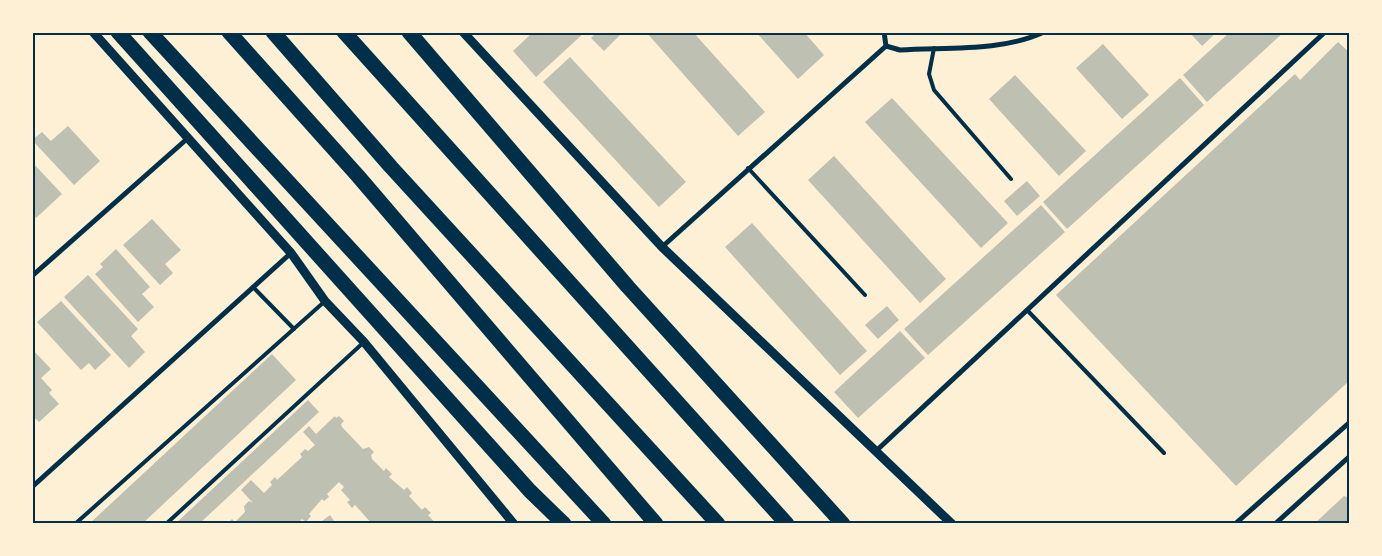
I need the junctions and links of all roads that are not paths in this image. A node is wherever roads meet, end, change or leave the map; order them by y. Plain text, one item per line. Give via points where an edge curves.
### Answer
1 (93, 32) edge
2 (118, 32) edge
3 (150, 32) edge
4 (230, 32) edge
5 (273, 32) edge
6 (344, 32) edge
7 (409, 32) edge
8 (463, 32) edge
9 (884, 32) edge
10 (1044, 32) edge
11 (1325, 32) edge
12 (886, 46) junction
13 (934, 48) junction
14 (188, 138) junction
15 (748, 168) junction
16 (1011, 179) dead end
17 (662, 247) junction
18 (291, 253) junction
19 (32, 276) edge
20 (253, 287) junction
21 (865, 295) dead end
22 (325, 301) junction
23 (1027, 310) junction
24 (294, 329) junction
25 (364, 342) junction
26 (1350, 422) edge
27 (876, 451) junction
28 (1164, 453) dead end
29 (1350, 456) edge
30 (32, 487) edge
31 (530, 491) junction
32 (76, 524) edge
33 (166, 524) edge
34 (514, 524) edge
35 (555, 524) edge
36 (564, 524) edge
37 (604, 524) edge
38 (656, 524) edge
39 (718, 524) edge
40 (787, 524) edge
41 (842, 524) edge
42 (952, 524) edge
43 (1235, 524) edge
44 (1275, 524) edge

1 - 14 street
2 - 31 highway
3 - 37 highway
4 - 38 highway via 358,176
5 - 39 highway via 391,167
6 - 40 highway
7 - 41 highway via 628,287
8 - 17 street
9 - 12 street
10 - 13 street via 1026,41 1000,45
11 - 23 street
12 - 13 street via 900,50
12 - 15 street
13 - 16 lane via 929,74 934,90
14 - 18 street
14 - 19 street
15 - 17 street
15 - 21 lane
17 - 27 street
18 - 20 street
18 - 22 street
20 - 24 lane
20 - 30 street
22 - 24 lane
22 - 25 street
23 - 27 street
23 - 28 lane
24 - 32 lane
25 - 33 lane
25 - 34 street
26 - 43 street
27 - 42 street
29 - 44 street
31 - 35 highway
31 - 36 highway

